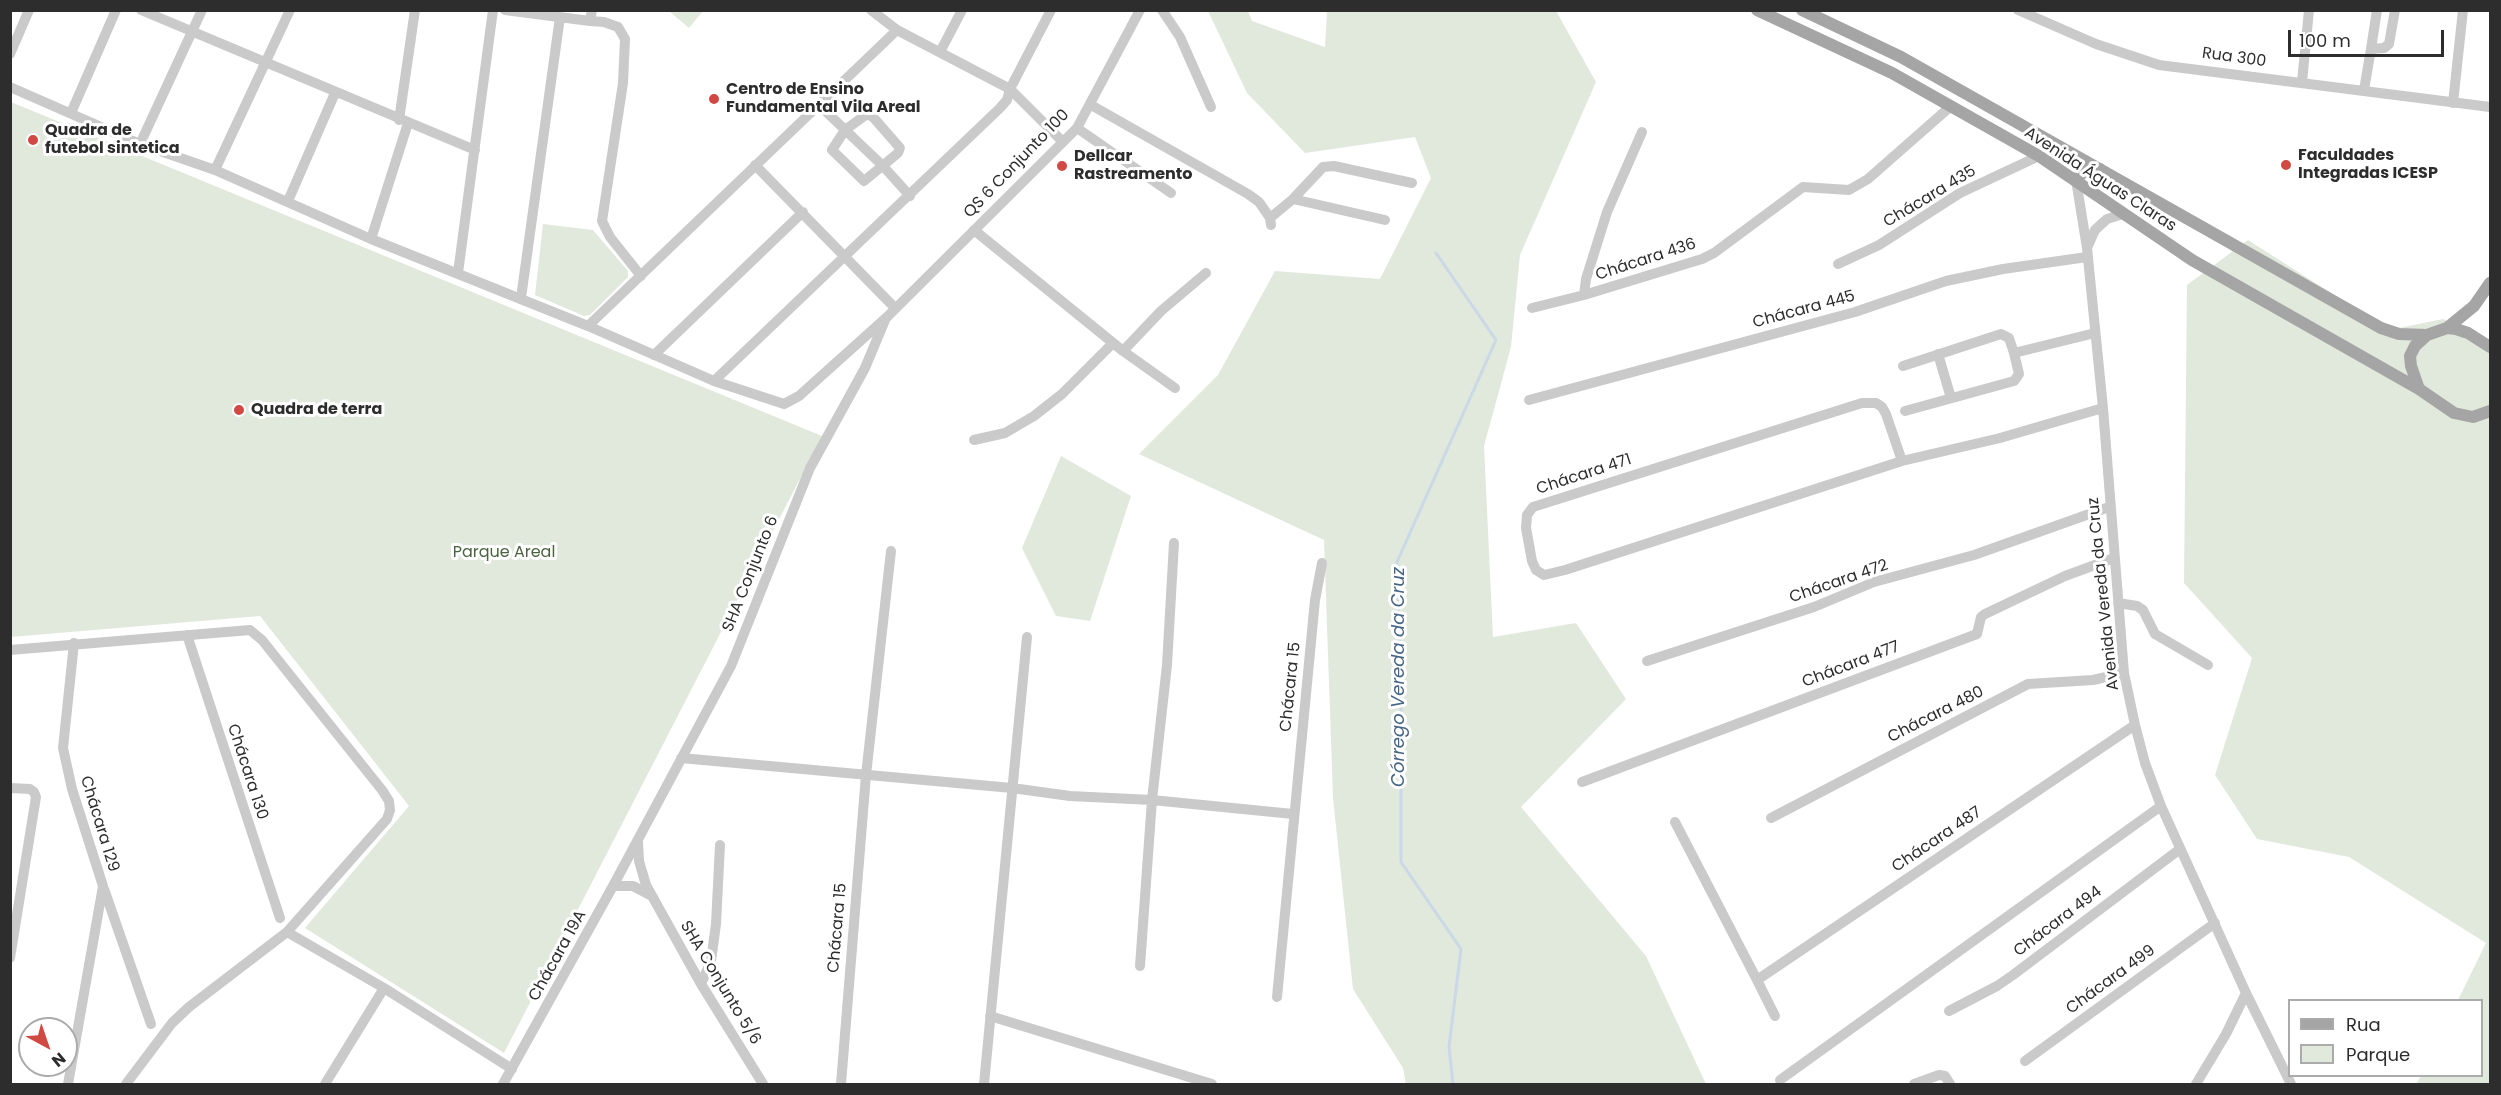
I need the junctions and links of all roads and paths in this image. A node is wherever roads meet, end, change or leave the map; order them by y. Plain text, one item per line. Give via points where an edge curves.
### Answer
1 (29, 10) edge
2 (116, 10) edge
3 (141, 10) edge
4 (202, 10) edge
5 (290, 10) edge
6 (415, 10) edge
7 (493, 10) edge
8 (505, 10) edge
9 (872, 10) edge
10 (962, 10) edge
11 (1051, 10) edge
12 (1140, 10) edge
13 (1162, 10) edge
14 (1756, 10) edge
15 (1802, 10) edge
16 (2018, 10) edge
17 (2309, 10) edge
18 (2377, 10) edge
19 (2395, 10) edge
20 (2463, 10) edge
21 (525, 12) edge
22 (1817, 13) edge
23 (884, 15) edge
24 (591, 16) edge
25 (560, 17) junction
26 (897, 30) junction
27 (192, 32) junction
28 (2372, 49) junction
29 (940, 52) junction
30 (10, 54) edge
31 (1901, 57) junction
32 (267, 63) junction
33 (1892, 73) junction
34 (2302, 82) junction
35 (10, 87) edge
36 (1010, 89) junction
37 (2364, 90) junction
38 (335, 93) junction
39 (2453, 103) junction
40 (818, 104) junction
41 (1091, 105) junction
42 (1951, 106) junction
43 (1211, 107) dead end
44 (2490, 107) edge
45 (70, 113) junction
46 (404, 122) junction
47 (1077, 128) junction
48 (845, 130) junction
49 (1641, 132) dead end
50 (1063, 142) junction
51 (140, 144) junction
52 (475, 150) junction
53 (2039, 156) junction
54 (755, 165) junction
55 (883, 166) junction
56 (2100, 169) junction
57 (215, 170) junction
58 (2076, 180) junction
59 (1412, 183) dead end
60 (1171, 193) dead end
61 (910, 196) junction
62 (1293, 199) junction
63 (288, 201) junction
64 (803, 213) junction
65 (2123, 214) junction
66 (1385, 220) dead end
67 (974, 230) junction
68 (371, 239) junction
69 (2087, 253) junction
70 (844, 259) junction
71 (1838, 264) dead end
72 (458, 273) junction
73 (1206, 273) dead end
74 (640, 276) junction
75 (2490, 283) edge
76 (1584, 295) junction
77 (520, 298) junction
78 (894, 307) junction
79 (1532, 308) dead end
80 (887, 317) junction
81 (588, 326) junction
82 (2448, 328) junction
83 (2095, 333) junction
84 (2427, 335) junction
85 (1113, 343) junction
86 (2490, 347) edge
87 (1123, 351) junction
88 (2014, 353) junction
89 (1938, 354) junction
90 (654, 355) junction
91 (1903, 366) dead end
92 (714, 381) junction
93 (1175, 388) dead end
94 (2419, 389) junction
95 (1951, 398) junction
96 (1529, 400) dead end
97 (2103, 408) junction
98 (1905, 411) dead end
99 (2490, 411) edge
100 (2473, 417) junction
101 (2490, 419) edge
102 (974, 440) dead end
103 (1902, 461) junction
104 (2109, 507) junction
105 (1174, 543) dead end
106 (891, 551) dead end
107 (2114, 558) junction
108 (1322, 563) dead end
109 (2118, 603) junction
110 (187, 634) junction
111 (1027, 637) dead end
112 (74, 643) junction
113 (10, 650) edge
114 (1647, 661) dead end
115 (2208, 665) dead end
116 (2124, 673) junction
117 (2135, 725) junction
118 (681, 758) junction
119 (866, 775) junction
120 (1582, 782) dead end
121 (10, 788) edge
122 (1012, 788) junction
123 (1152, 800) junction
124 (2161, 806) junction
125 (1293, 814) junction
126 (1772, 818) dead end
127 (1675, 822) dead end
128 (638, 841) junction
129 (720, 845) dead end
130 (2180, 849) junction
131 (103, 886) junction
132 (614, 886) junction
133 (652, 896) junction
134 (280, 918) dead end
135 (2215, 923) junction
136 (287, 932) junction
137 (10, 958) edge
138 (1140, 966) dead end
139 (1757, 980) junction
140 (701, 984) junction
141 (384, 988) junction
142 (2246, 993) junction
143 (1277, 997) dead end
144 (1949, 1011) dead end
145 (1775, 1016) dead end
146 (990, 1017) junction
147 (151, 1024) dead end
148 (2025, 1061) dead end
149 (512, 1069) junction
150 (1780, 1080) dead end
151 (68, 1084) edge
152 (126, 1084) edge
153 (325, 1084) edge
154 (503, 1084) edge
155 (763, 1084) edge
156 (841, 1084) edge
157 (984, 1084) edge
158 (1212, 1084) edge
159 (1914, 1084) edge
160 (1950, 1084) edge
161 (2196, 1084) edge
162 (2291, 1084) edge

1 - 30 street
2 - 45 street
3 - 27 street
4 - 27 street
5 - 32 street
6 - 46 street
7 - 52 street
8 - 21 street
9 - 23 street
10 - 29 street
11 - 36 street
12 - 41 street, QS 6 Conjunto 100
13 - 43 street via 1180,37
14 - 33 main road, Avenida Águas Claras
15 - 22 main road, Avenida Águas Claras
16 - 34 street, Rua 300 via 2096,44 2159,65
17 - 34 street
18 - 28 street
19 - 28 street via 2390,44
20 - 39 street
21 - 25 street
22 - 31 main road, Avenida Águas Claras
23 - 26 street
24 - 25 street
24 - 74 street via 618,27 625,39 623,82 602,221
25 - 77 street
26 - 29 street
26 - 40 street
27 - 32 street
27 - 51 street
28 - 37 street
29 - 36 street
31 - 33 main road
31 - 56 main road, Avenida Águas Claras
32 - 38 street
32 - 57 street
33 - 42 main road, Avenida Águas Claras
34 - 37 street, Rua 300
35 - 45 street
36 - 50 street
36 - 61 street via 1000,108
37 - 39 street, Rua 300
38 - 46 street
38 - 63 street
39 - 44 street, Rua 300
40 - 48 street
40 - 54 street
41 - 47 street, QS 6 Conjunto 100
41 - 62 street via 1237,187 1259,202 1270,222
42 - 53 main road, Avenida Águas Claras
42 - 76 street, Chácara 436 via 1858,186 1849,190 1803,187 1714,253
45 - 51 street
46 - 52 street
46 - 68 street
47 - 50 street, QS 6 Conjunto 100
47 - 60 street
48 - 55 street
48 - 55 street via 832,150 858,177 867,180
48 - 55 street via 864,114 873,117 900,147
49 - 76 street, Chácara 436 via 1607,212
50 - 67 street, QS 6 Conjunto 100
51 - 57 street
52 - 72 street
53 - 58 main road, Avenida Águas Claras
53 - 71 street, Chácara 435 via 1960,193 1879,245
54 - 64 street
54 - 74 street
55 - 61 street
56 - 58 main road via 2085,170
56 - 84 main road, Avenida Águas Claras via 2381,328 2399,334
57 - 63 street
58 - 65 main road, Avenida Águas Claras
58 - 69 street, Avenida Vereda da Cruz
59 - 62 street via 1323,167
61 - 70 street
62 - 66 street
63 - 68 street
64 - 70 street
64 - 90 street
65 - 69 street via 2107,219 2096,230
65 - 94 main road, Avenida Águas Claras via 2192,260
67 - 78 street, QS 6 Conjunto 100
67 - 85 street
68 - 72 street
69 - 83 street, Avenida Vereda da Cruz
69 - 96 street, Chácara 445 via 1946,281 1855,312
70 - 78 street
70 - 92 street
72 - 77 street
73 - 87 street via 1161,311
74 - 81 street
75 - 82 main road via 2474,306
76 - 79 street, Chácara 436
77 - 81 street
78 - 80 street, QS 6 Conjunto 100
80 - 92 street via 789,403 774,402
80 - 118 street, SHA Conjunto 6 via 865,368 810,468 731,666
81 - 90 street
82 - 84 main road
82 - 86 main road via 2469,333
83 - 88 street
83 - 97 street, Avenida Vereda da Cruz
84 - 94 main road via 2410,356
85 - 87 street
85 - 102 street via 1035,416 1005,433
87 - 93 street
88 - 89 street via 2009,338 2001,334
88 - 95 street via 2019,374 2014,381
89 - 91 street
89 - 95 street
90 - 92 street
94 - 100 main road, Avenida Águas Claras via 2454,413
95 - 98 street
97 - 103 street, Chácara 471
97 - 104 street, Avenida Vereda da Cruz
99 - 100 main road
100 - 101 main road, Avenida Águas Claras
103 - 103 street, Chácara 471 via 1565,570 1544,575 1532,561 1526,520 1533,507 1862,403 1882,407
104 - 107 street, Avenida Vereda da Cruz
104 - 114 street, Chácara 472 via 1974,555 1874,582 1814,607
105 - 123 street via 1167,664
106 - 119 street, Chácara 15
107 - 109 street, Avenida Vereda da Cruz
107 - 120 street, Chácara 477 via 1985,614 1977,634
108 - 125 street, Chácara 15
109 - 115 street via 2143,610 2155,634
109 - 116 street, Avenida Vereda da Cruz
110 - 112 street
110 - 134 street, Chácara 130
110 - 136 street via 242,629 256,632 389,801 387,819
111 - 122 street
112 - 113 street
112 - 131 street, Chácara 129 via 63,748
116 - 117 street, Avenida Vereda da Cruz
116 - 126 street, Chácara 480 via 2093,680 2028,684
117 - 124 street, Avenida Vereda da Cruz
117 - 139 street, Chácara 487
118 - 119 street
118 - 128 street, SHA Conjunto 6
119 - 122 street
119 - 156 street, Chácara 15
121 - 137 street via 30,789 36,797
122 - 123 street via 1070,796
122 - 146 street
123 - 125 street
123 - 138 street
124 - 130 street, Avenida Vereda da Cruz
124 - 150 street
125 - 143 street, Chácara 15
127 - 139 street
128 - 132 street, Chácara 19A
128 - 133 street, SHA Conjunto 5/6 via 639,861
129 - 140 street via 711,961
130 - 135 street, Avenida Vereda da Cruz
130 - 144 street, Chácara 494 via 2013,975
131 - 147 street
131 - 151 street, Chácara 129
132 - 133 street via 633,886
132 - 149 street, Chácara 19A
133 - 140 street, SHA Conjunto 5/6
135 - 142 street, Avenida Vereda da Cruz
135 - 148 street, Chácara 499
136 - 141 street
136 - 152 street via 172,1023
139 - 145 street
140 - 155 street, SHA Conjunto 5/6
141 - 149 street
141 - 153 street
142 - 161 street
142 - 162 street, Avenida Vereda da Cruz
146 - 157 street
146 - 158 street
149 - 154 street, Chácara 19A
159 - 160 street via 1939,1075 1945,1076

